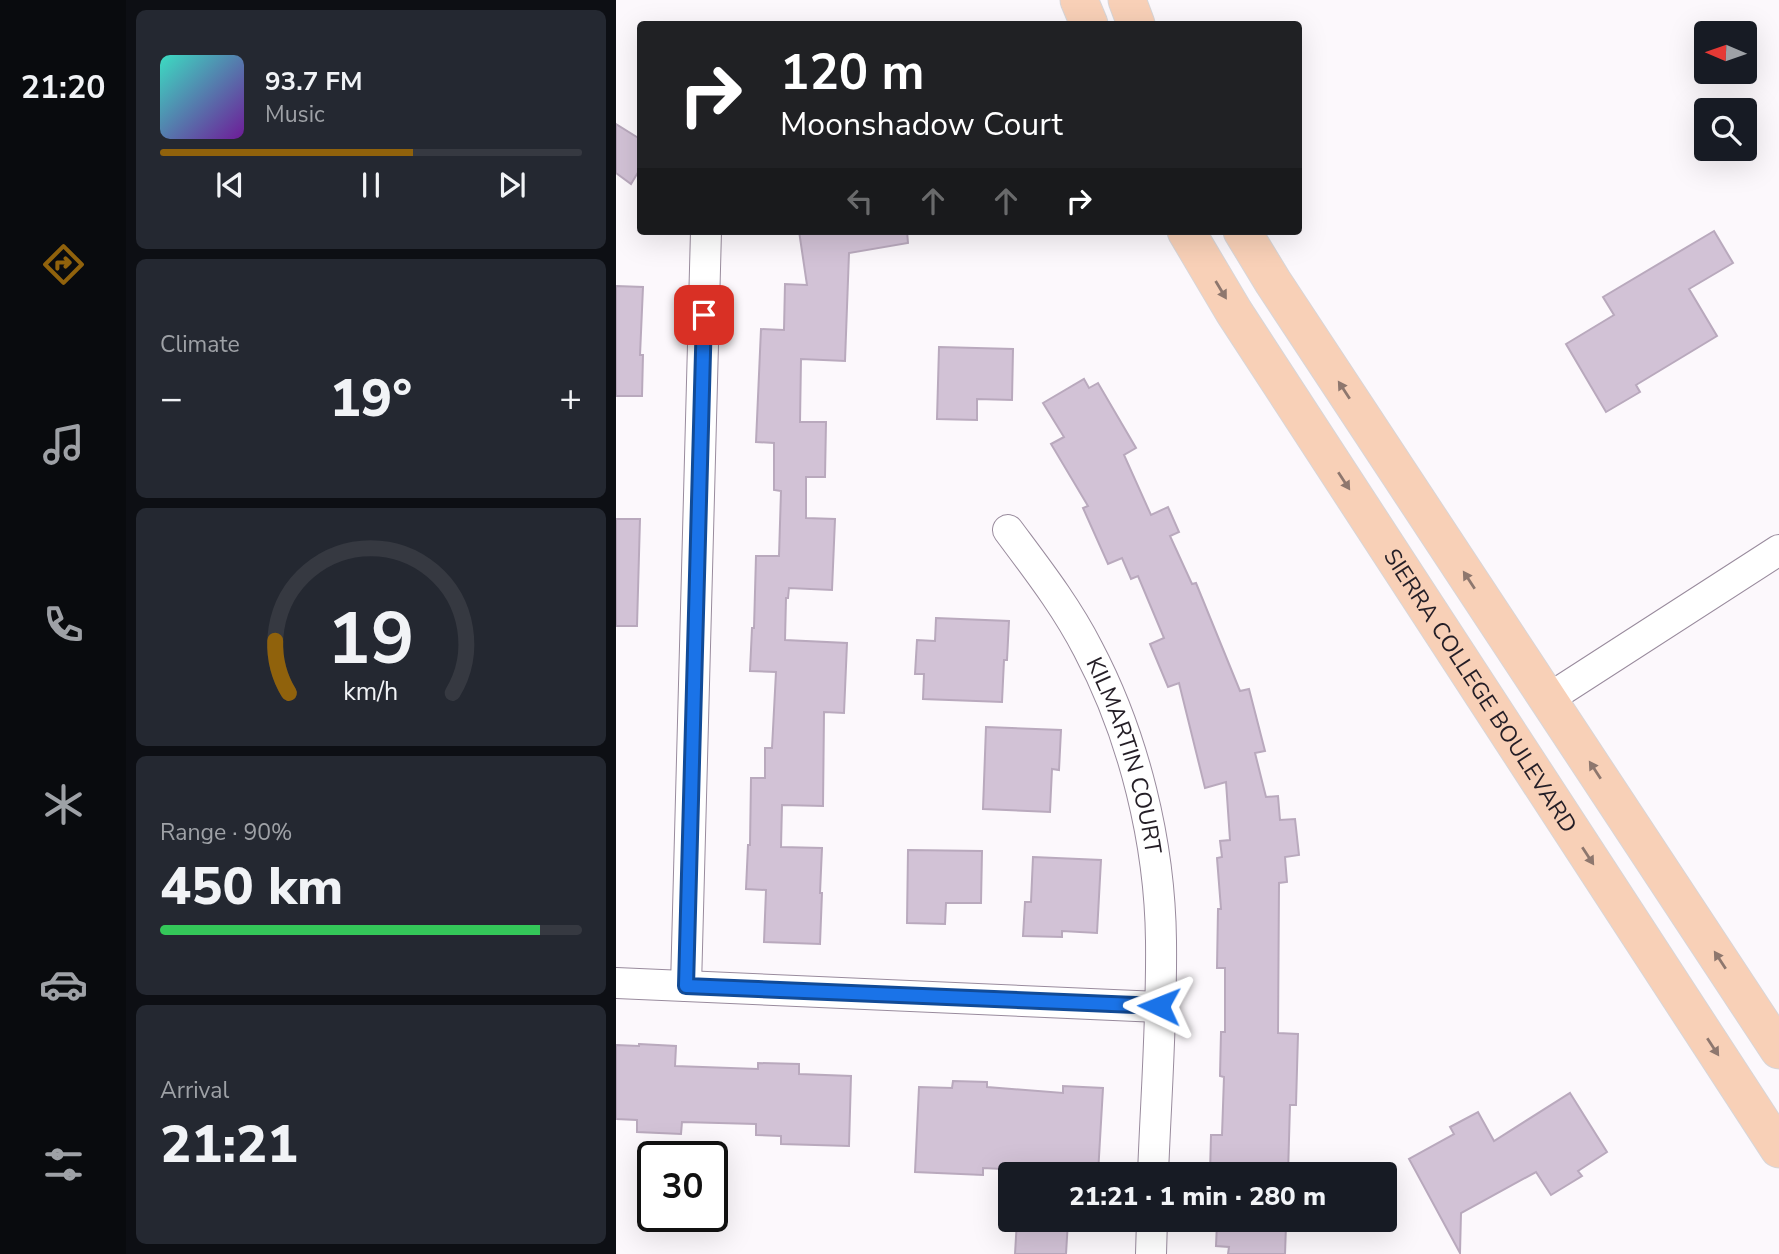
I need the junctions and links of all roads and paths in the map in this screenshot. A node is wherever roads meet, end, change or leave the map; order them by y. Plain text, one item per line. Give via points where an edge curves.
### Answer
1 (1079, 0) edge
2 (1128, 0) edge
3 (1087, 21) edge
4 (1135, 21) edge
5 (706, 235) edge
6 (1188, 235) edge
7 (1244, 235) edge
8 (1008, 530) dead end
9 (1779, 550) edge
10 (1548, 699) junction
11 (616, 983) edge
12 (686, 986) junction
13 (1159, 1006) junction
14 (1779, 1050) edge
15 (1779, 1149) edge
16 (1153, 1162) edge
17 (1152, 1232) edge
18 (1151, 1254) edge

1 - 3 main road
2 - 4 main road
5 - 12 street
6 -> 15 main road, SIERRA COLLEGE BOULEVARD
10 -> 7 main road
8 - 13 street, KILMARTIN COURT via 1067,611 1125,737 1154,860 1161,939
9 - 10 street
14 -> 10 main road
11 - 12 street
12 - 13 street
13 - 16 street, KILMARTIN COURT
17 - 18 street

